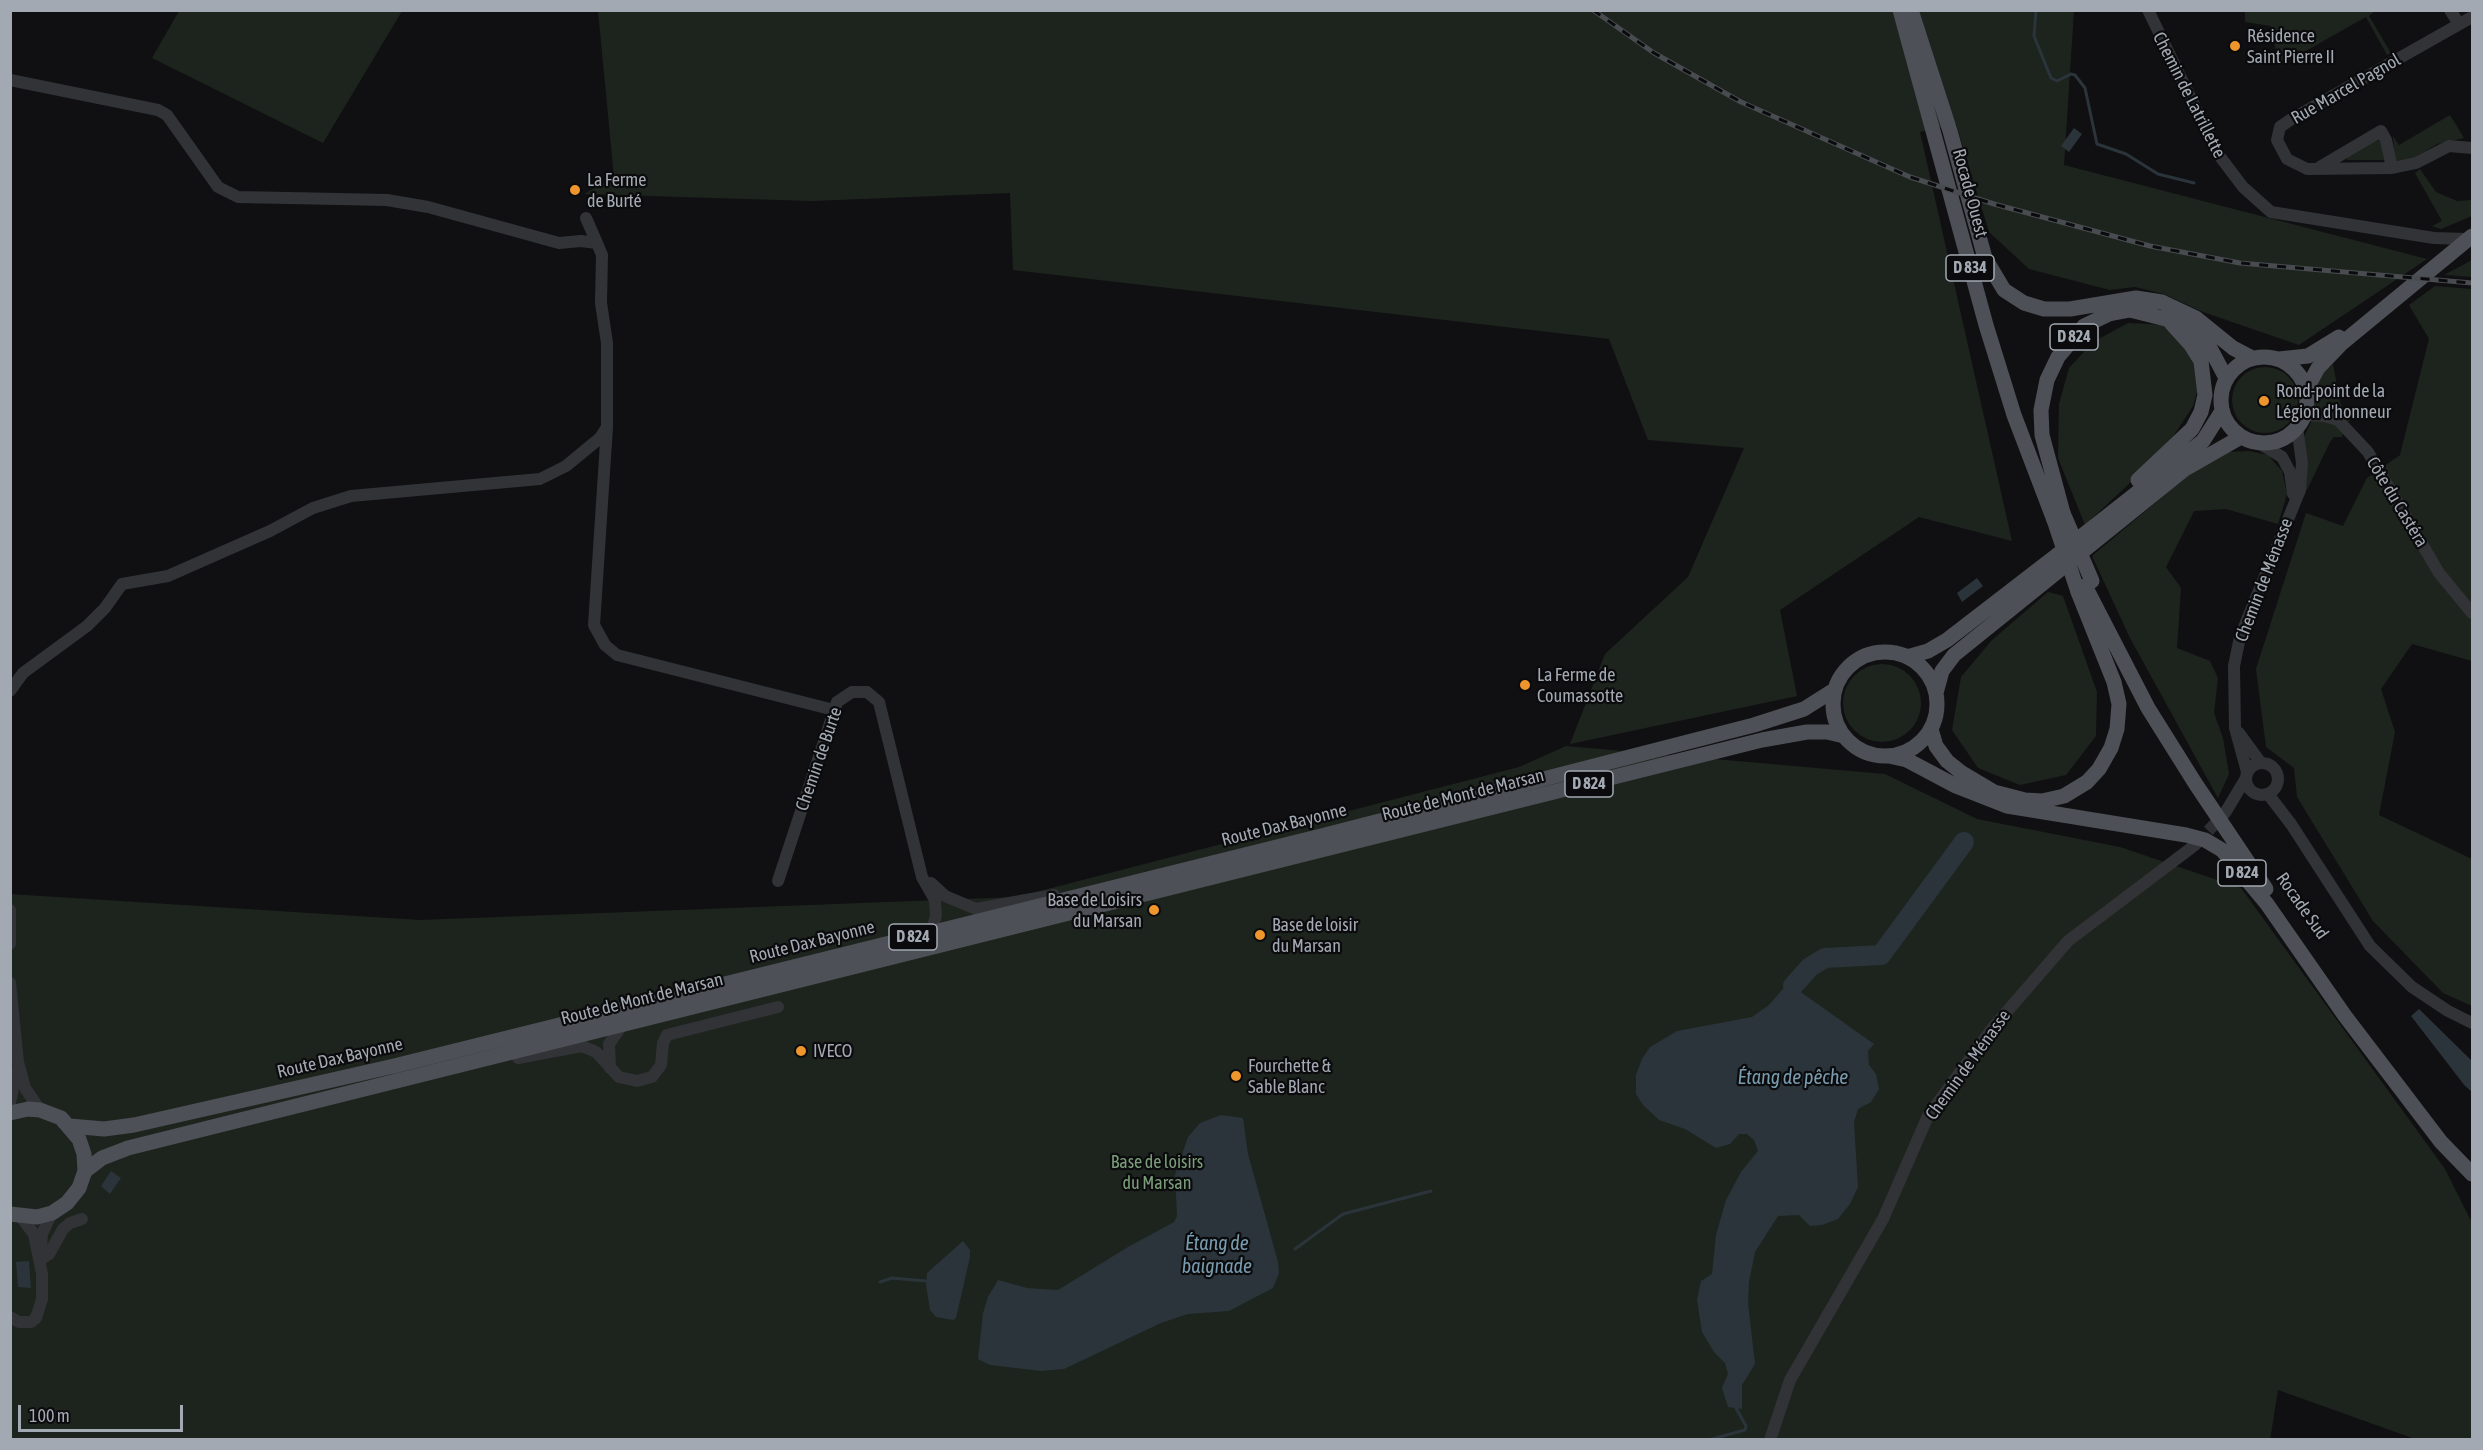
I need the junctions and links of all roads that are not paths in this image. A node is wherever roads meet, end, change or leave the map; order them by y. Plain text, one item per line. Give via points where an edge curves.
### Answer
1 (1900, 10) edge
2 (1911, 10) edge
3 (2148, 10) edge
4 (2450, 10) edge
5 (2472, 17) edge
6 (2459, 24) junction
7 (10, 80) edge
8 (2472, 148) edge
9 (2320, 167) junction
10 (2392, 168) junction
11 (586, 218) dead end
12 (2470, 237) edge
13 (2434, 238) junction
14 (597, 243) junction
15 (2444, 258) junction
16 (2377, 312) junction
17 (2166, 319) junction
18 (2252, 358) junction
19 (2280, 359) junction
20 (2226, 378) junction
21 (2306, 390) junction
22 (2222, 411) junction
23 (2301, 421) junction
24 (607, 427) junction
25 (2241, 436) junction
26 (2259, 443) junction
27 (2294, 504) junction
28 (2058, 517) junction
29 (2091, 529) junction
30 (2085, 586) junction
31 (2472, 613) edge
32 (1906, 657) junction
33 (1834, 690) junction
34 (10, 691) edge
35 (1936, 693) junction
36 (2148, 708) joint
37 (834, 710) junction
38 (2235, 728) junction
39 (1931, 729) junction
40 (1844, 736) junction
41 (1889, 756) junction
42 (2261, 763) junction
43 (2246, 775) junction
44 (2266, 791) junction
45 (2195, 845) tunnel mouth
46 (919, 861) junction
47 (778, 881) dead end
48 (1135, 882) junction
49 (10, 910) edge
50 (931, 933) junction
51 (10, 944) edge
52 (10, 983) edge
53 (11, 1006) edge
54 (778, 1007) dead end
55 (2472, 1023) edge
56 (623, 1024) junction
57 (18, 1062) junction
58 (610, 1069) junction
59 (436, 1070) junction
60 (10, 1103) edge
61 (40, 1110) junction
62 (10, 1113) edge
63 (70, 1126) junction
64 (85, 1171) junction
65 (2472, 1173) edge
66 (52, 1213) junction
67 (16, 1215) edge
68 (82, 1219) dead end
69 (40, 1260) junction
70 (10, 1317) edge
71 (1770, 1440) edge

1 - 28 main road, Rocade Ouest / D 834 via 2014,415
2 - 18 main road via 1950,130 1985,258 2004,290 2024,303 2044,309 2070,309 2136,298 2162,302 2196,318
3 - 13 street, Chemin de Latrillette via 2218,154 2243,187 2271,212
4 - 6 street
5 - 6 street, Rue Marcel Pagnol
6 - 9 street, Rue Marcel Pagnol via 2280,127 2277,140 2287,159 2307,169
7 - 14 street via 158,110 167,115 218,187 238,197 387,200 428,207 559,243
8 - 10 street, Rue Marcel Pagnol via 2449,146 2416,164
9 - 10 street, Rue Marcel Pagnol
9 - 10 street via 2381,131
11 - 14 street
12 - 13 street, Chemin de Latrillette
12 - 15 main road
13 - 15 street via 2442,246
14 - 24 street via 602,255 601,303 607,343
15 - 16 main road
16 - 19 main road via 2307,356
16 - 21 main road via 2318,368
17 - 20 main road, D 824 via 2194,332 2208,344
17 - 28 main road, D 824 via 2130,310 2109,314 2085,327 2058,357 2047,380 2041,410
17 - 29 main road via 2191,345 2200,361 2205,395 2200,412 2192,429 2100,514
18 - 19 main road
18 - 20 main road via 2241,362
19 - 21 main road via 2292,366
20 - 22 main road via 2221,389
21 - 23 main road
22 - 25 main road via 2232,430
22 - 29 main road via 2203,441
23 - 26 main road via 2286,437
23 - 27 street, Chemin de Ménasse via 2300,490
23 - 31 street, Côte du Castéra via 2334,418 2368,452 2439,573
24 - 34 street via 600,438 566,466 540,479 351,496 313,508 168,576 122,584 87,626 23,673
24 - 37 street via 594,625 605,645 617,655
25 - 26 main road
25 - 35 main road via 2185,469 1954,655 1942,671
26 - 27 street, Chemin de Ménasse via 2287,464
27 - 38 street, Chemin de Ménasse via 2241,637 2233,683
28 - 30 main road, D 834, bridge
29 - 32 main road via 1947,640
30 - 36 main road, Rocade Sud / D 834
30 - 39 main road via 2119,704 2111,748 2087,782 2064,796 2034,801 2009,797 1987,789 1947,761 1936,746
32 - 33 main road via 1884,652 1860,659 1840,678
32 - 35 main road via 1926,672
33 - 40 main road via 1833,710
33 - 48 main road, Route Dax Bayonne / D 824 via 1804,709 1754,725
35 - 39 main road
36 - 65 main road, Rocade Sud / D 824 via 2296,932
37 - 46 street, Chemin de Burte via 841,698 859,691 879,702
37 - 47 street, Chemin de Burte
38 - 42 street
38 - 43 street, Chemin de Ménasse
39 - 41 main road via 1913,748
40 - 41 main road via 1864,752
40 - 56 main road, Route de Mont de Marsan / D 824 via 1807,732 1762,741
41 - 65 main road, D 824 via 2007,806 2186,835 2222,850 2441,1142
42 - 43 street
42 - 44 street via 2274,768 2278,777
43 - 44 street via 2248,787
43 - 44 street via 2225,813
44 - 55 street via 2370,946 2412,987
45 - 71 street, Chemin de Ménasse via 2068,941 1991,1030 1928,1116 1883,1219 1790,1380
46 - 48 street, Chemin de Burte via 937,890 976,909
46 - 50 street, Chemin de Burte via 936,906
48 - 50 main road, Route Dax Bayonne / D 824
49 - 51 street
50 - 63 main road, Route Dax Bayonne / D 824 via 223,1106 104,1129
52 - 53 street
53 - 57 street
54 - 58 street via 667,1035 661,1065 645,1080 628,1080
56 - 58 street via 609,1044
56 - 59 main road, Route de Mont de Marsan / D 824
57 - 60 street
57 - 61 street via 25,1088
58 - 59 street via 590,1048 572,1046 478,1066
59 - 64 main road, Route de Mont de Marsan / D 824 via 128,1148 102,1158
61 - 62 main road
61 - 63 main road
63 - 64 main road via 82,1147
64 - 66 main road via 68,1203
66 - 67 main road via 37,1217
66 - 69 street via 42,1234
67 - 69 street via 34,1234
68 - 69 street via 63,1229 49,1254
69 - 70 street via 42,1299 36,1318 26,1323

